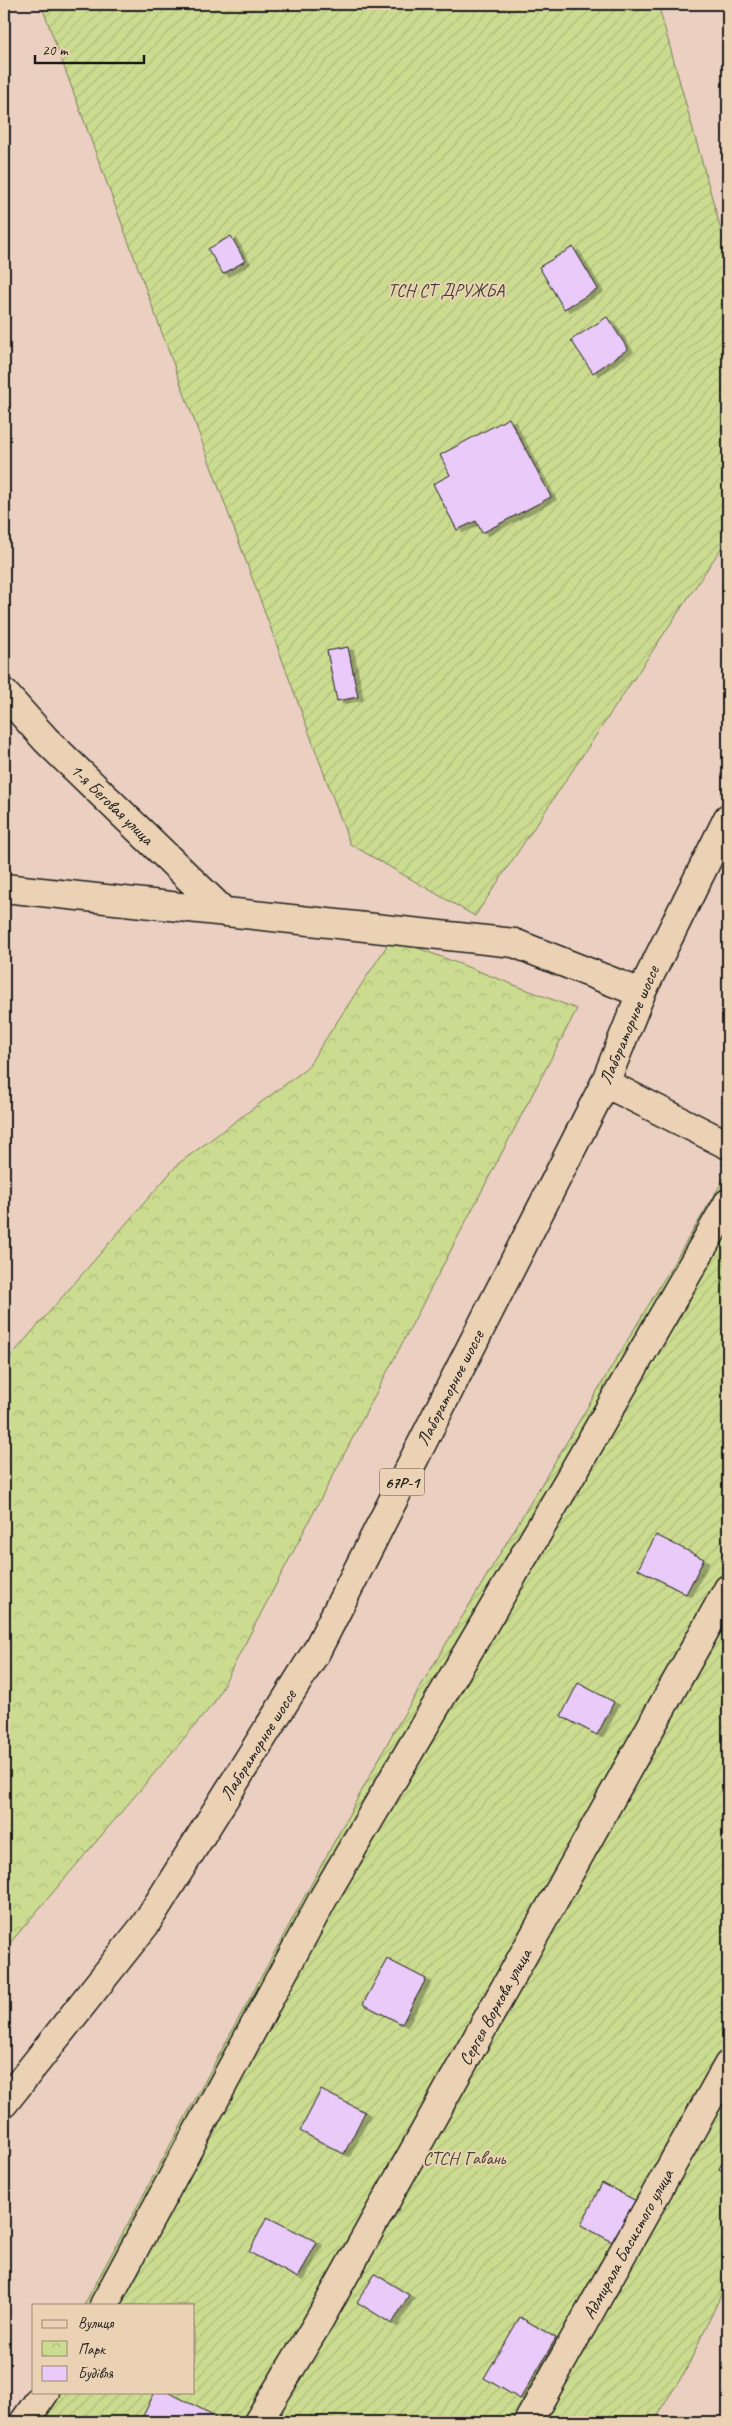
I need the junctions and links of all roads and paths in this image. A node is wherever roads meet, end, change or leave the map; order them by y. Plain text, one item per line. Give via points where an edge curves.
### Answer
1 (4, 693) edge
2 (728, 818) edge
3 (4, 888) edge
4 (224, 912) junction
5 (641, 993) junction
6 (605, 1083) junction
7 (728, 1146) edge
8 (728, 1203) edge
9 (728, 1589) edge
10 (728, 2065) edge
11 (4, 2103) edge
12 (105, 2304) edge
13 (44, 2394) edge
14 (24, 2422) edge
15 (258, 2422) edge
16 (528, 2422) edge

1 - 4 street, 1-я Беговая улица via 46,740
2 - 5 street, Лабораторное шоссе / 67Р-1
3 - 4 street
4 - 5 street via 514,943
5 - 6 street, Лабораторное шоссе / 67Р-1
6 - 7 street
6 - 11 street, Лабораторное шоссе / 67Р-1 via 316,1652 145,1925
8 - 12 street via 325,1895
9 - 15 street, Сергея Воркова улица via 325,2309
10 - 16 street, Адмирала Басистого улица
13 - 14 street

